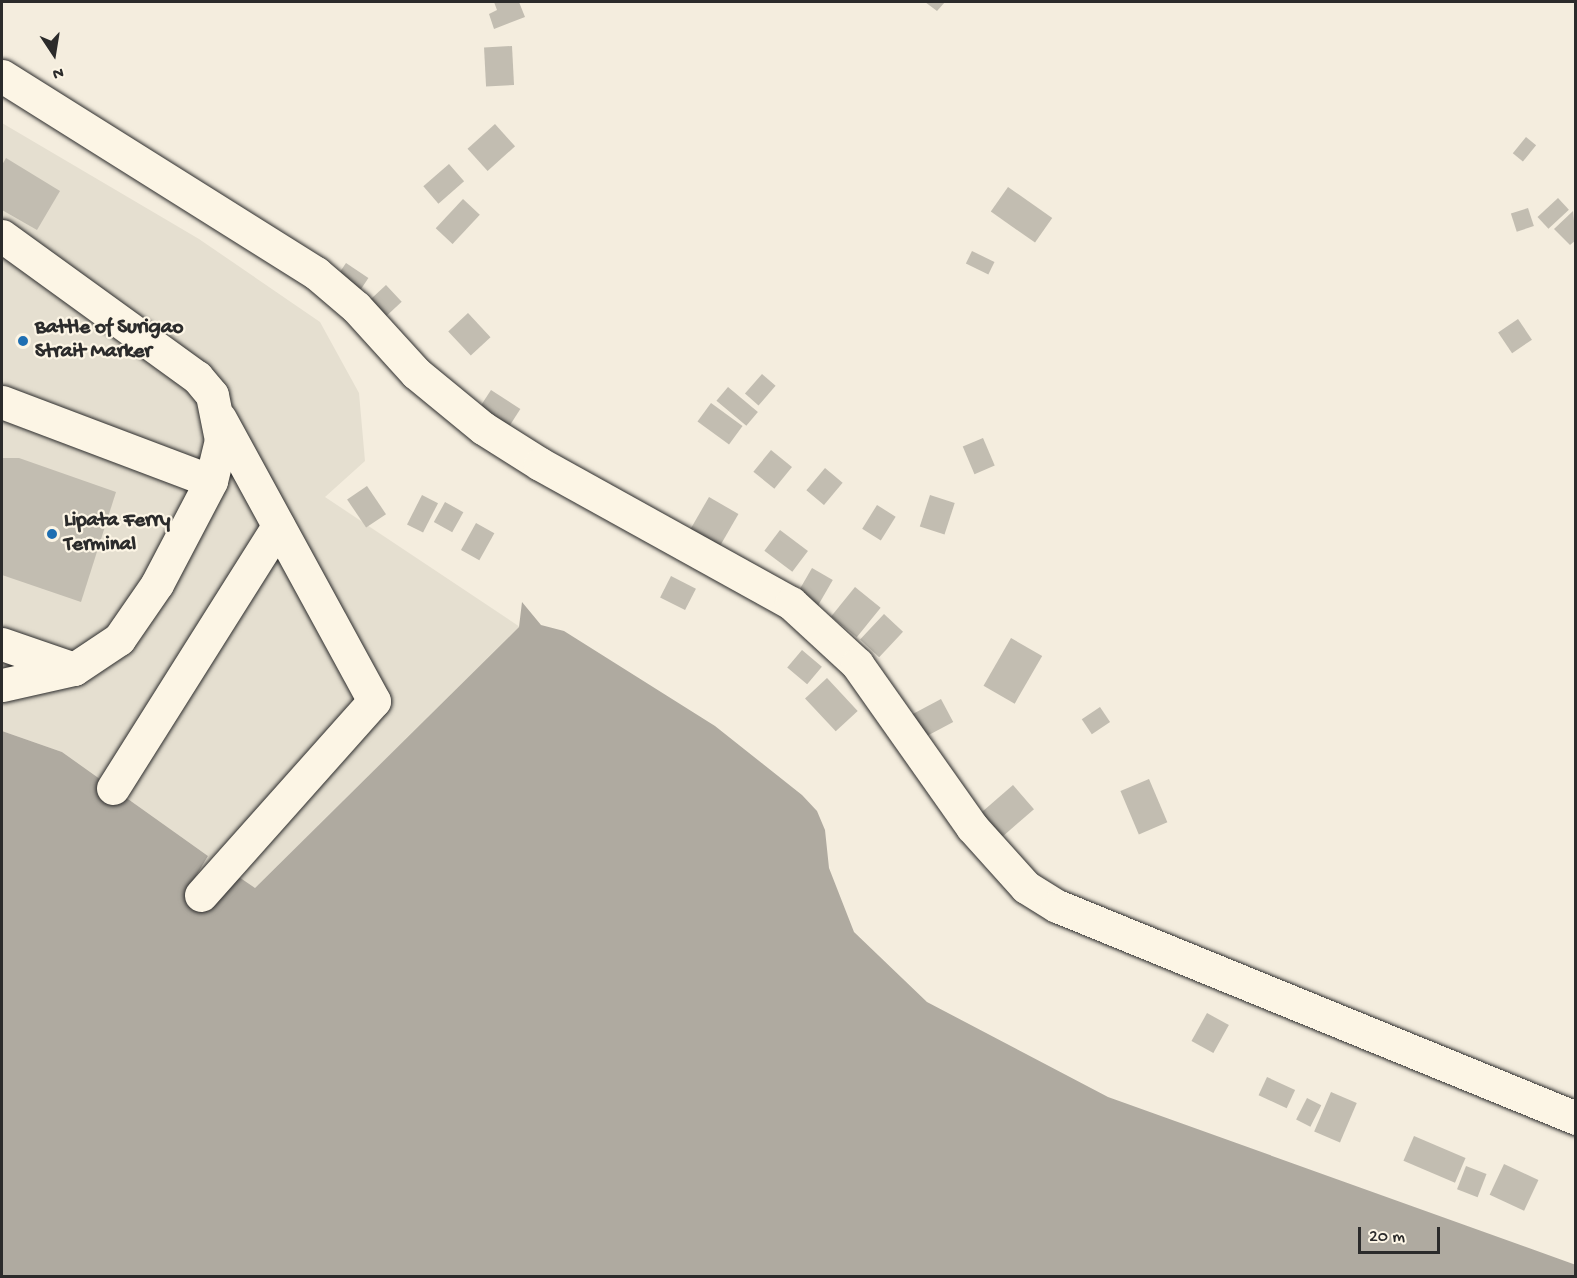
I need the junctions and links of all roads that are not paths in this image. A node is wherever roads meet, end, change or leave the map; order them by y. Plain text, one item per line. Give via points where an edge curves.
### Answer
1 (2, 76) edge
2 (2, 236) edge
3 (2, 402) edge
4 (219, 417) junction
5 (211, 481) junction
6 (278, 526) junction
7 (2, 644) edge
8 (74, 669) junction
9 (4, 691) edge
10 (113, 788) dead end
11 (201, 895) dead end
12 (1575, 1118) edge

1 - 12 street via 316,273 356,307 416,373 483,428 540,464 791,603 857,664 972,827 1026,887 1057,906
2 - 4 street via 197,377 212,395
3 - 5 street
4 - 5 street via 221,440
4 - 6 street
5 - 8 street via 139,614 119,639
6 - 10 street
6 - 11 street via 374,701
7 - 8 street
8 - 9 street

